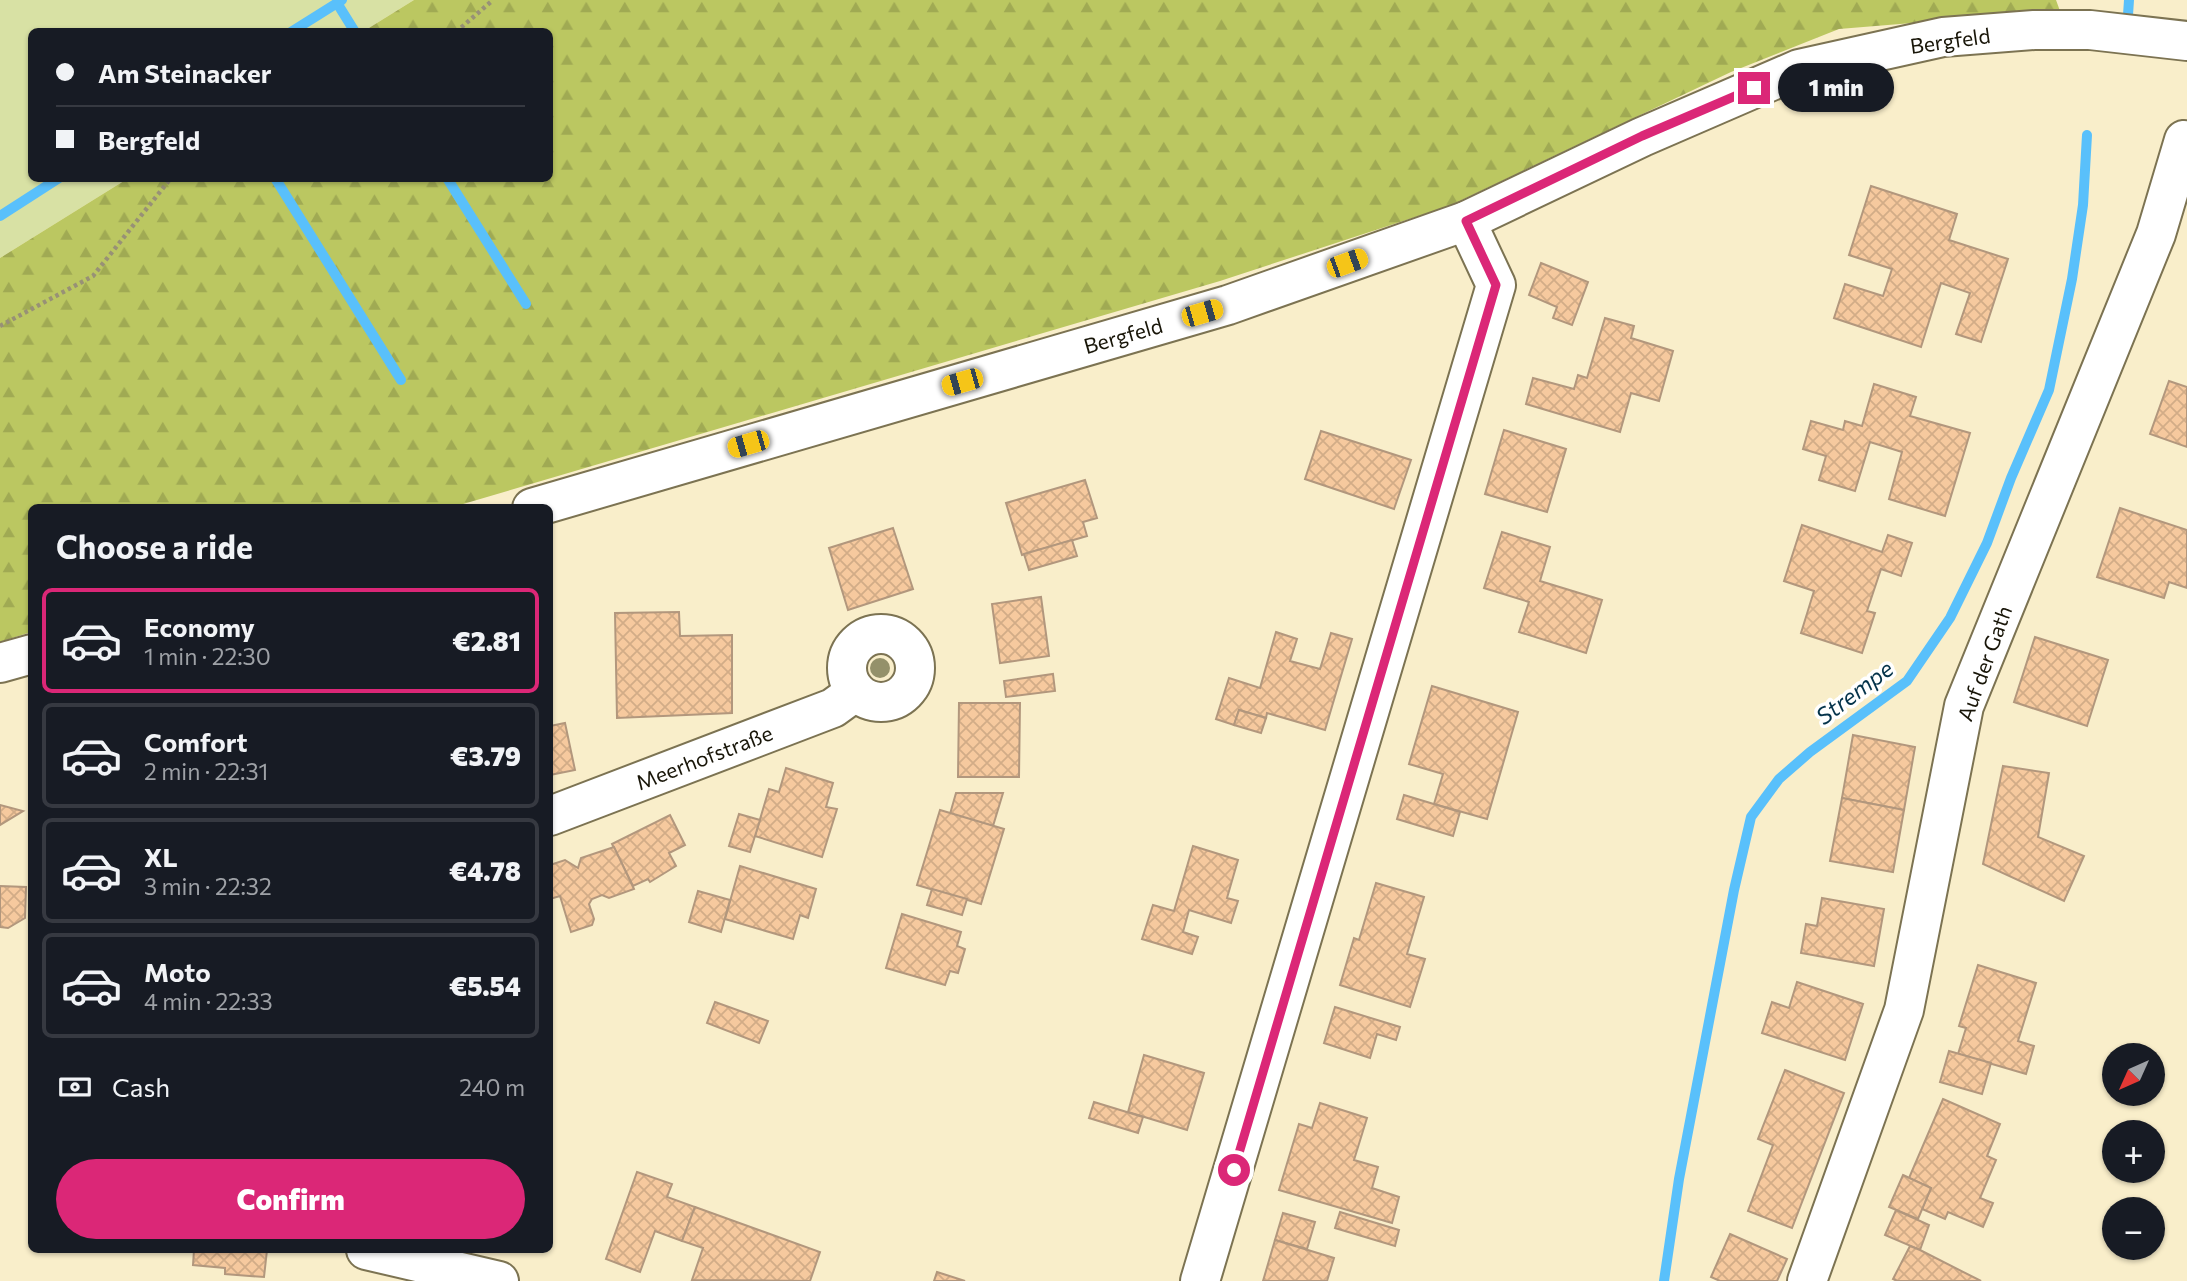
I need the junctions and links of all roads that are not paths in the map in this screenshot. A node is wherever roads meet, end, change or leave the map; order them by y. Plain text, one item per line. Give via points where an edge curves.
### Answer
1 (2187, 41) edge
2 (2184, 140) dead end
3 (1466, 221) junction
4 (546, 504) edge
5 (28, 655) edge
6 (0, 663) edge
7 (855, 692) dead end
8 (553, 815) edge
9 (359, 1253) edge
10 (379, 1253) edge
11 (357, 1281) edge
12 (499, 1281) edge
13 (1200, 1281) edge
14 (1807, 1281) edge

1 - 3 street, Bergfeld via 2090,30 2034,30 1956,36 1799,69 1642,136
2 - 14 street, Auf der Gath via 2156,234 1964,706 1904,1010
3 - 4 street, Bergfeld via 1228,305
3 - 13 street via 1496,285
5 - 6 street
7 - 8 street, Meerhofstraße via 833,708
9 - 11 street
10 - 12 street

